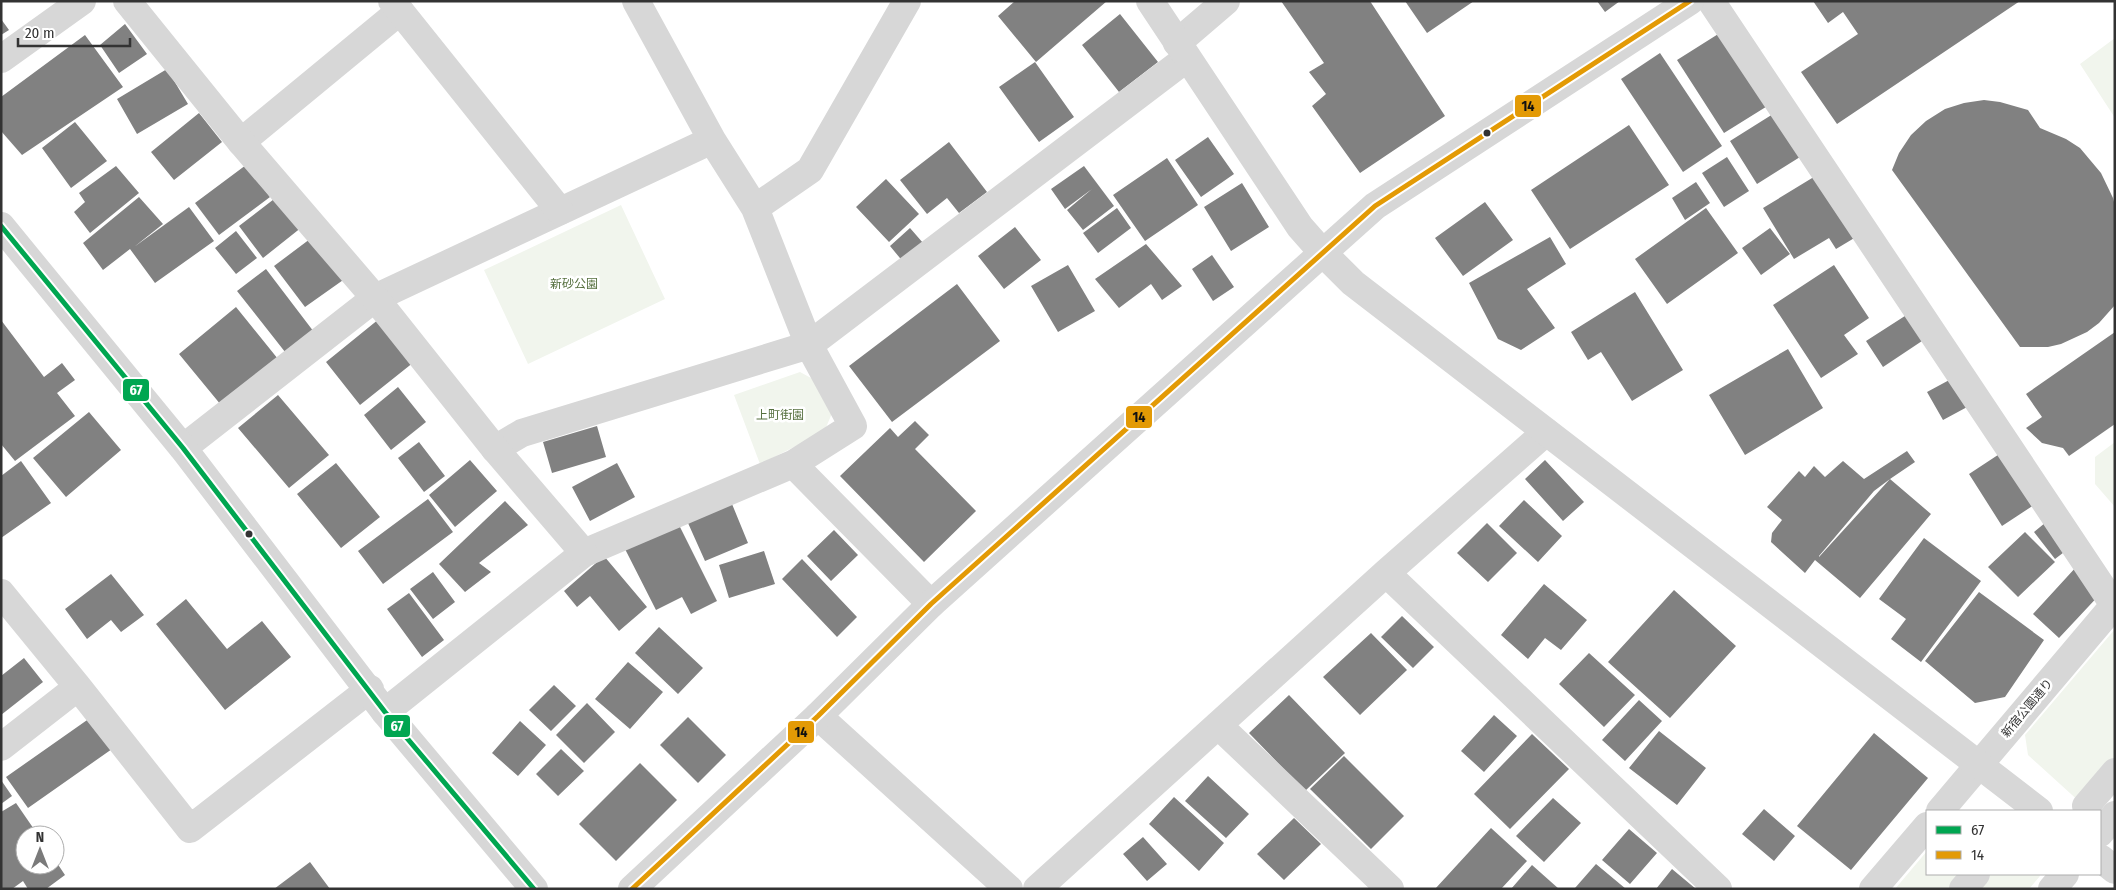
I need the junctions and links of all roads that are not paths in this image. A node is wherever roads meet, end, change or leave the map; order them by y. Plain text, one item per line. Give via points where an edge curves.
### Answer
1 (82, 1) edge
2 (127, 1) edge
3 (636, 1) edge
4 (907, 1) edge
5 (1150, 1) edge
6 (1226, 1) edge
7 (1690, 1) edge
8 (1711, 1) edge
9 (396, 6) edge
10 (1182, 51) junction
11 (1, 59) edge
12 (712, 140) junction
13 (241, 142) junction
14 (755, 208) junction
15 (560, 211) junction
16 (1, 226) edge
17 (1323, 253) junction
18 (375, 298) junction
19 (809, 346) junction
20 (1546, 432) junction
21 (183, 448) junction
22 (495, 449) junction
23 (793, 464) junction
24 (584, 552) junction
25 (1386, 573) junction
26 (1, 594) edge
27 (931, 604) junction
28 (2114, 605) edge
29 (78, 687) junction
30 (370, 689) junction
31 (385, 712) junction
32 (818, 716) junction
33 (1218, 725) junction
34 (1, 747) edge
35 (1979, 765) junction
36 (2115, 772) edge
37 (2086, 806) dead end
38 (1941, 810) edge
39 (2038, 810) edge
40 (2115, 815) edge
41 (1926, 827) edge
42 (2101, 832) edge
43 (2101, 859) edge
44 (2115, 870) edge
45 (1975, 875) edge
46 (2064, 875) edge
47 (534, 889) edge
48 (632, 889) edge
49 (1009, 889) edge
50 (1037, 889) edge
51 (1390, 889) edge
52 (1718, 889) edge
53 (1873, 889) edge
54 (1963, 889) edge
55 (2052, 889) edge

1 - 11 street
2 - 13 street
3 - 12 street
4 - 14 street via 810,170
5 - 10 street
6 - 10 street
7 - 17 street via 1375,206
8 - 28 street
9 - 13 street
9 - 15 street
10 - 17 street via 1300,227
10 - 19 street
12 - 14 street
12 - 15 street
13 - 18 street
14 - 19 street
15 - 18 street
16 - 21 street
17 - 20 street via 1354,282
17 - 27 street
18 - 21 street
18 - 22 street
19 - 22 street via 522,433
19 - 23 street via 853,426
20 - 25 street
20 - 35 street
21 - 30 street
22 - 24 street
23 - 24 street
23 - 27 street
24 - 31 street
25 - 33 street
25 - 52 street
26 - 29 street
27 - 32 street
28 - 35 street, 新宿公園通り
29 - 30 street via 190,829
29 - 34 street
30 - 31 street
31 - 47 street
32 - 48 street
32 - 49 street
33 - 50 street
33 - 51 street
35 - 38 street, 新宿公園通り
35 - 39 street
36 - 37 street
40 - 42 street
41 - 53 street
43 - 44 street
45 - 54 street
46 - 55 street

